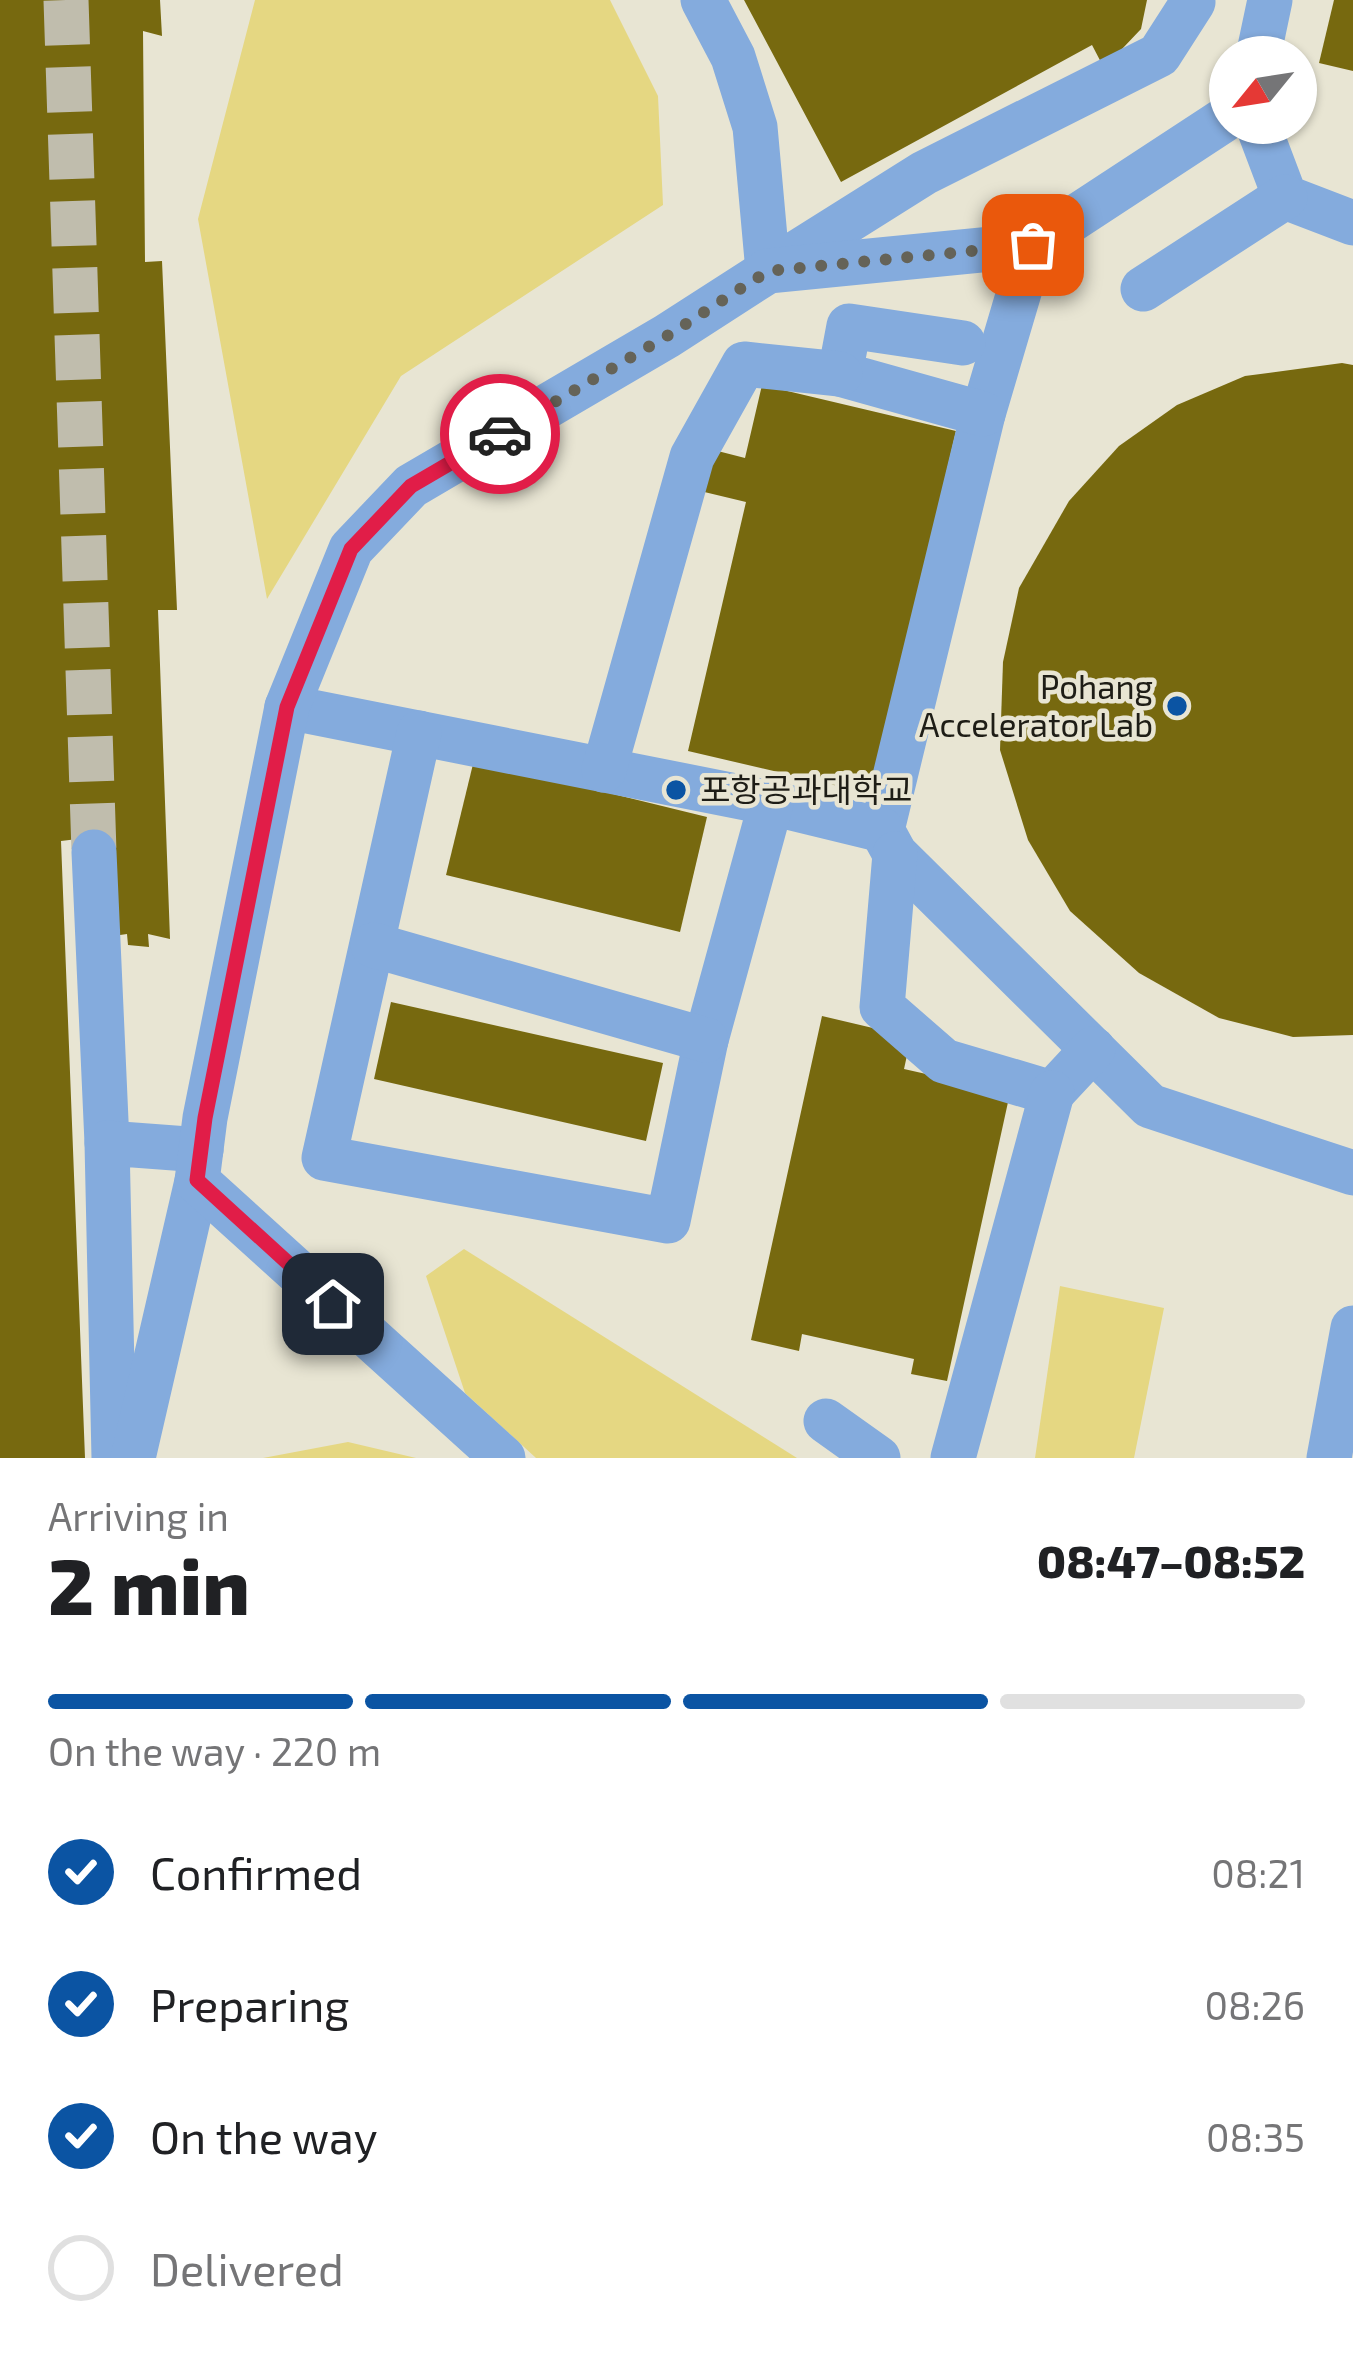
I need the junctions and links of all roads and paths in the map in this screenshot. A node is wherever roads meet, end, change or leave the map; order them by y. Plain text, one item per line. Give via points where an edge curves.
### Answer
1 (703, 0) edge
2 (1270, 0) edge
3 (1194, 1) edge
4 (1262, 36) edge
5 (1209, 130) edge
6 (1265, 144) edge
7 (1286, 197) junction
8 (1353, 223) edge
9 (1033, 245) junction
10 (768, 271) junction
11 (1143, 289) dead end
12 (963, 343) dead end
13 (840, 374) junction
14 (983, 414) junction
15 (287, 707) junction
16 (419, 733) junction
17 (604, 770) junction
18 (771, 803) junction
19 (889, 842) junction
20 (94, 852) tunnel mouth
21 (373, 944) junction
22 (706, 1040) junction
23 (1094, 1049) junction
24 (1052, 1093) junction
25 (107, 1143) junction
26 (199, 1165) junction
27 (1353, 1173) edge
28 (1353, 1328) edge
29 (826, 1420) dead end
30 (115, 1458) edge
31 (133, 1458) edge
32 (503, 1458) edge
33 (878, 1458) edge
34 (953, 1458) edge
35 (1329, 1458) edge

1 - 10 lane via 733,57 755,127
2 - 4 lane
3 - 10 lane via 1159,55 924,173
5 - 9 lane
6 - 7 lane
7 - 8 lane
7 - 11 lane
9 - 10 lane
9 - 14 lane
10 - 15 lane via 411,486 351,549
12 - 13 lane via 849,326
13 - 14 lane
13 - 17 lane via 744,364 692,457
14 - 19 lane
15 - 16 lane
15 - 26 lane
16 - 17 lane
16 - 21 lane
17 - 18 lane
18 - 19 lane
18 - 22 lane
19 - 23 lane
19 - 24 lane via 882,1007 944,1060
20 - 25 lane
21 - 22 lane
21 - 22 lane via 324,1158 668,1221
23 - 24 lane
23 - 27 lane via 1150,1106
24 - 34 lane
25 - 26 lane
25 - 30 lane
26 - 31 lane
26 - 32 lane
28 - 35 lane
29 - 33 lane

